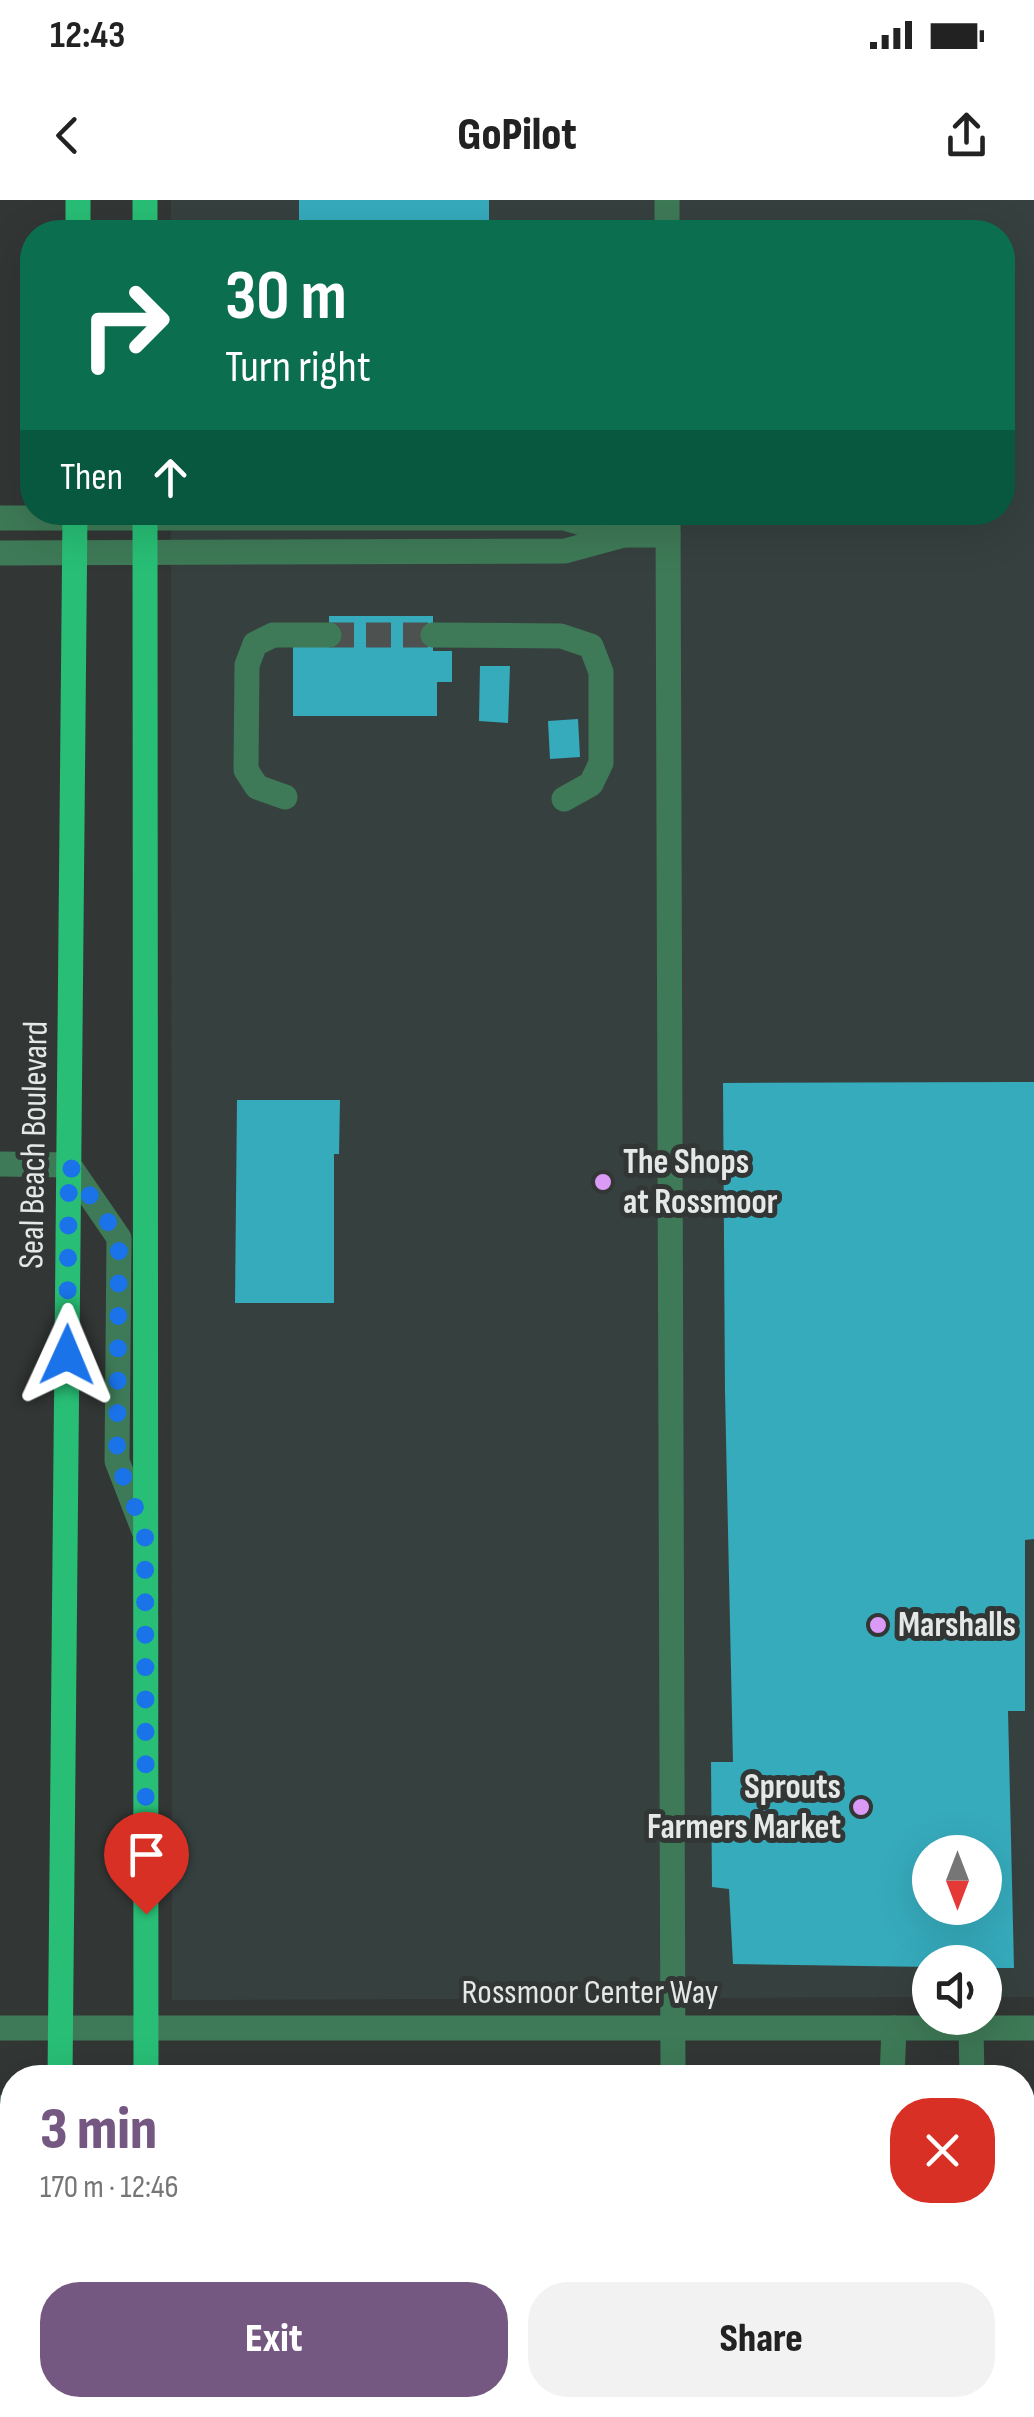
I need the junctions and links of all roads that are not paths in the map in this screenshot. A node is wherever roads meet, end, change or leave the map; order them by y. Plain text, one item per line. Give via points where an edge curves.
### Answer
1 (75, 525) edge
2 (144, 525) edge
3 (589, 525) edge
4 (664, 525) edge
5 (668, 525) edge
6 (624, 535) junction
7 (0, 553) edge
8 (75, 553) junction
9 (144, 553) junction
10 (329, 635) tunnel mouth
11 (434, 636) tunnel mouth
12 (285, 796) dead end
13 (564, 799) dead end
14 (0, 1164) edge
15 (69, 1165) junction
16 (145, 1533) junction
17 (674, 2026) junction
18 (0, 2028) edge
19 (60, 2028) junction
20 (146, 2028) junction
21 (894, 2028) junction
22 (912, 2028) edge
23 (1002, 2028) edge
24 (1034, 2028) edge
25 (971, 2035) edge
26 (60, 2065) edge
27 (146, 2065) edge
28 (673, 2065) edge
29 (893, 2065) edge
30 (972, 2065) edge

1 - 8 main road, Seal Beach Boulevard
2 - 9 main road
3 - 6 street
4 - 6 street
5 - 17 street
6 - 9 street via 564,551
7 - 8 street
8 - 9 street
8 - 15 main road, Seal Beach Boulevard
9 - 16 main road
10 - 12 street via 272,635 255,644 247,665 246,770 257,787
11 - 13 street via 561,636 591,646 600,672 600,763 591,784
14 - 15 street
15 - 16 street via 119,1238 117,1461
15 - 19 main road, Seal Beach Boulevard
16 - 20 main road
17 - 20 street, Rossmoor Center Way
17 - 21 street, Rossmoor Center Way
17 - 28 street
18 - 19 street, Rossmoor Center Way
19 - 20 street, Rossmoor Center Way
19 - 26 main road, Seal Beach Boulevard
20 - 27 main road
21 - 22 street, Rossmoor Center Way
21 - 29 street
23 - 24 street, Rossmoor Center Way
25 - 30 street

